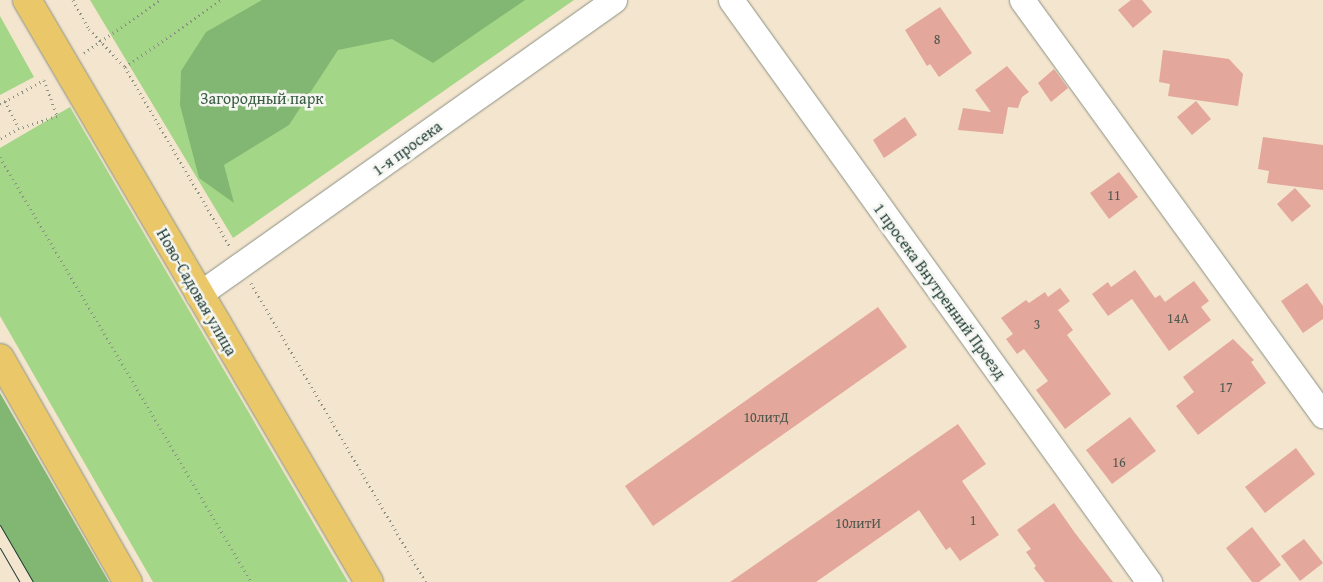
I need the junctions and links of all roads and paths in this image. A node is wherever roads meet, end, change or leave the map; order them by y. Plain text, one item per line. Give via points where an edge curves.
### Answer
1 (27, 0) edge
2 (73, 0) edge
3 (160, 0) edge
4 (221, 0) edge
5 (614, 0) edge
6 (730, 0) edge
7 (1022, 0) edge
8 (101, 40) junction
9 (125, 67) junction
10 (55, 74) junction
11 (5, 101) junction
12 (0, 104) edge
13 (19, 128) junction
14 (0, 139) edge
15 (0, 157) edge
16 (242, 266) junction
17 (198, 294) junction
18 (0, 358) edge
19 (1323, 415) edge
20 (128, 582) edge
21 (251, 582) edge
22 (368, 582) edge
23 (426, 582) edge
24 (1149, 582) edge

1 - 10 main road, Ново-Садовая улица
2 - 8 path via 89,29
3 - 8 path
4 - 9 path
5 - 16 street, 1-я просека
6 - 24 street, 1 просека Внутренний Проезд
7 - 19 street
8 - 9 path
8 - 10 path
9 - 16 path via 185,174
10 - 11 path
10 - 13 path via 57,116
10 - 17 main road, Ново-Садовая улица
11 - 12 path
11 - 13 path
13 - 14 path
15 - 21 path
16 - 17 street, 1-я просека
16 - 23 path
17 - 22 main road, Ново-Садовая улица
18 - 20 main road

